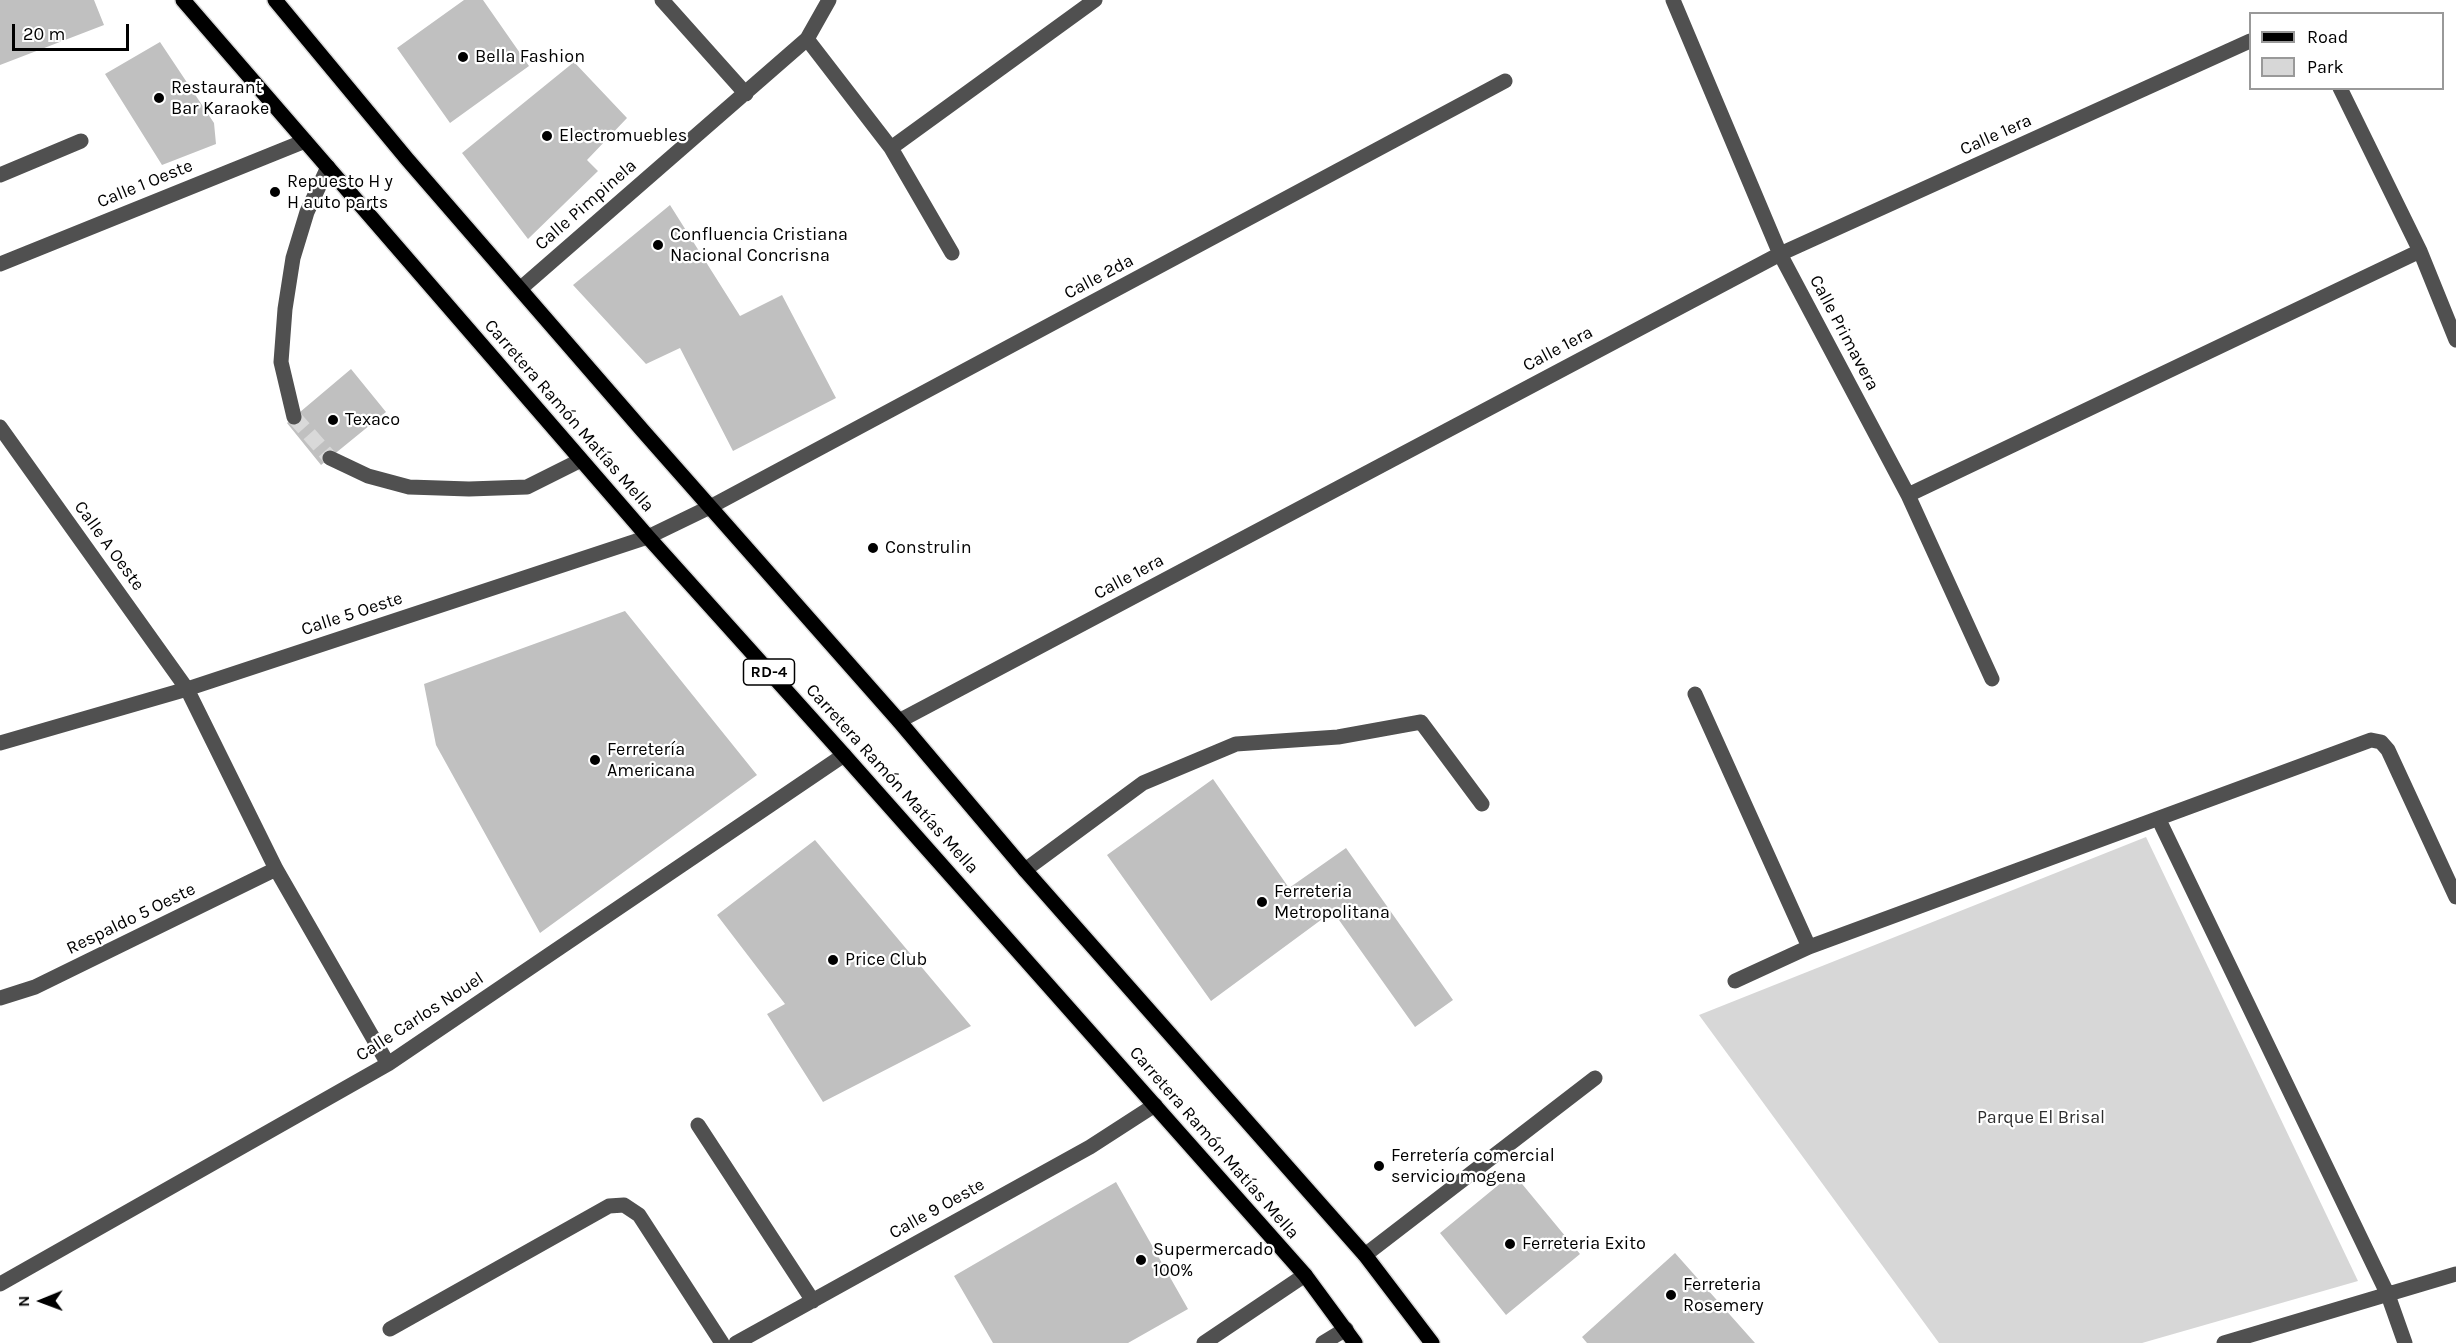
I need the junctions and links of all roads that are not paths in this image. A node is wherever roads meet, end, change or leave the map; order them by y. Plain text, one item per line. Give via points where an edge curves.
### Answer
1 (183, 0) edge
2 (275, 0) edge
3 (662, 0) edge
4 (829, 0) edge
5 (1095, 0) edge
6 (1673, 0) edge
7 (807, 39) junction
8 (2249, 40) edge
9 (1505, 81) dead end
10 (2341, 90) edge
11 (746, 94) junction
12 (81, 141) dead end
13 (305, 141) junction
14 (891, 148) junction
15 (328, 168) junction
16 (0, 175) edge
17 (2420, 251) junction
18 (952, 253) dead end
19 (1780, 254) junction
20 (0, 264) edge
21 (519, 289) junction
22 (2456, 340) edge
23 (294, 417) tunnel mouth
24 (0, 427) edge
25 (330, 459) tunnel mouth
26 (581, 460) junction
27 (1908, 495) junction
28 (710, 507) junction
29 (648, 537) junction
30 (1992, 679) dead end
31 (187, 688) junction
32 (1695, 694) dead end
33 (899, 721) junction
34 (0, 743) edge
35 (844, 755) junction
36 (1482, 804) dead end
37 (2159, 820) junction
38 (276, 869) junction
39 (1025, 870) junction
40 (2456, 897) edge
41 (1809, 947) junction
42 (1735, 981) dead end
43 (0, 998) edge
44 (388, 1064) junction
45 (1595, 1078) dead end
46 (1155, 1105) junction
47 (698, 1125) dead end
48 (1365, 1255) junction
49 (2456, 1274) edge
50 (1305, 1275) junction
51 (0, 1284) edge
52 (2388, 1295) junction
53 (813, 1301) junction
54 (390, 1329) dead end
55 (1346, 1329) junction
56 (722, 1343) edge
57 (736, 1343) edge
58 (1204, 1343) edge
59 (1323, 1343) edge
60 (1355, 1343) edge
61 (1432, 1343) edge
62 (2224, 1343) edge
63 (2405, 1343) edge

1 - 13 main road, Carretera Ramón Matías Mella / RD-4
2 - 21 main road
3 - 11 street
4 - 7 street, Calle Pimpinela
5 - 14 street
6 - 19 street, Calle Primavera
7 - 11 street, Calle Pimpinela
7 - 14 street
8 - 19 street, Calle 1era
9 - 28 street, Calle 2da
10 - 17 street
11 - 21 street, Calle Pimpinela
12 - 16 street
13 - 15 main road, Carretera Ramón Matías Mella / RD-4
13 - 20 street, Calle 1 Oeste
14 - 18 street
15 - 23 street via 293,258 285,309 281,362
15 - 26 main road, Carretera Ramón Matías Mella / RD-4
17 - 22 street
17 - 27 street
19 - 27 street, Calle Primavera
19 - 33 street, Calle 1era
21 - 28 main road
24 - 31 street, Calle A Oeste
25 - 26 street via 368,476 409,487 469,489 528,487
26 - 29 main road, Carretera Ramón Matías Mella / RD-4
27 - 30 street, Calle Primavera
28 - 29 street, Calle 5 Oeste
28 - 33 main road
29 - 31 street, Calle 5 Oeste
29 - 35 main road, Carretera Ramón Matías Mella / RD-4
31 - 34 street, Calle 5 Oeste
31 - 38 street, Calle A Oeste
32 - 41 street
33 - 39 main road
35 - 44 street, Calle Carlos Nouel
35 - 46 main road, Carretera Ramón Matías Mella / RD-4
36 - 39 street via 1421,722 1338,737 1236,744 1143,783
37 - 40 street via 2371,740 2381,742
37 - 41 street
37 - 52 street
38 - 43 street, Respaldo 5 Oeste via 35,987
38 - 44 street, Calle A Oeste
39 - 48 main road
41 - 42 street
44 - 51 street, Calle Carlos Nouel
45 - 48 street
46 - 50 main road, Carretera Ramón Matías Mella / RD-4
46 - 53 street, Calle 9 Oeste via 1090,1147
47 - 53 street
48 - 61 main road
49 - 52 street
50 - 55 main road, Carretera Ramón Matías Mella / RD-4
50 - 58 street
52 - 62 street
52 - 63 street
53 - 57 street, Calle 9 Oeste
54 - 56 street via 609,1206 624,1205 639,1215
55 - 59 street
55 - 60 main road, Carretera Ramón Matías Mella / RD-4

